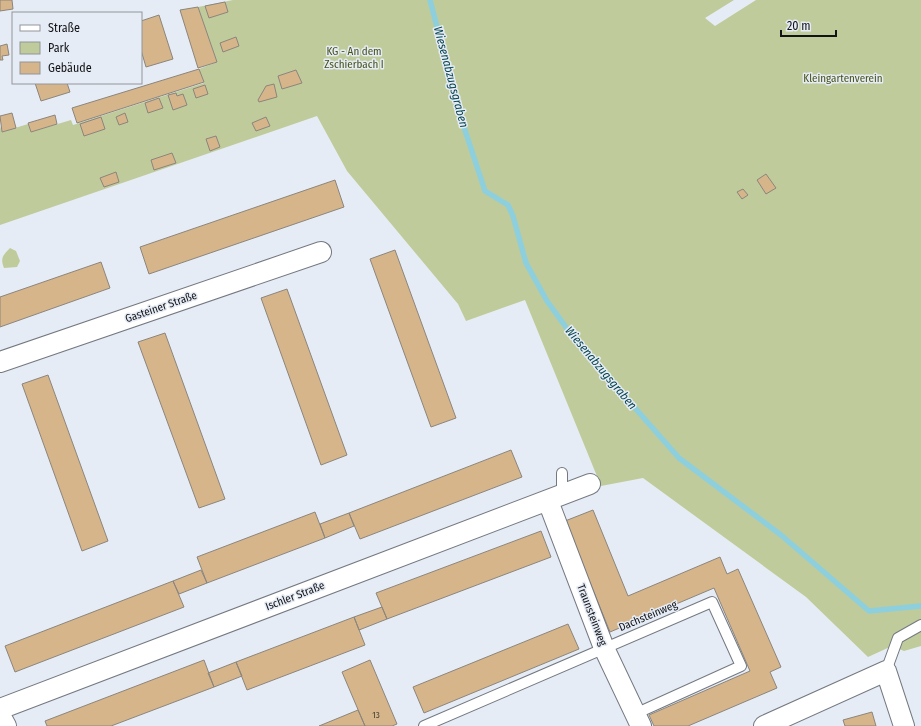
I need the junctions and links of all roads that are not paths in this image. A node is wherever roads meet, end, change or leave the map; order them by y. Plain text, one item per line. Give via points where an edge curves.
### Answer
1 (321, 252) dead end
2 (0, 362) edge
3 (562, 473) dead end
4 (590, 484) dead end
5 (555, 498) junction
6 (921, 625) edge
7 (604, 648) junction
8 (886, 671) junction
9 (0, 709) edge
10 (0, 715) edge
11 (638, 720) edge
12 (6, 726) edge
13 (424, 726) edge
14 (764, 726) edge
15 (904, 726) edge

1 - 2 street, Gasteiner Straße
3 - 5 lane
4 - 5 street, Ischler Straße
5 - 7 street, Traunsteinweg
5 - 9 street, Ischler Straße
6 - 8 lane via 898,638
7 - 11 street, Traunsteinweg
7 - 11 lane, Dachsteinweg via 712,602 741,666
7 - 13 lane, Dachsteinweg
8 - 14 street
8 - 15 street
10 - 12 street

